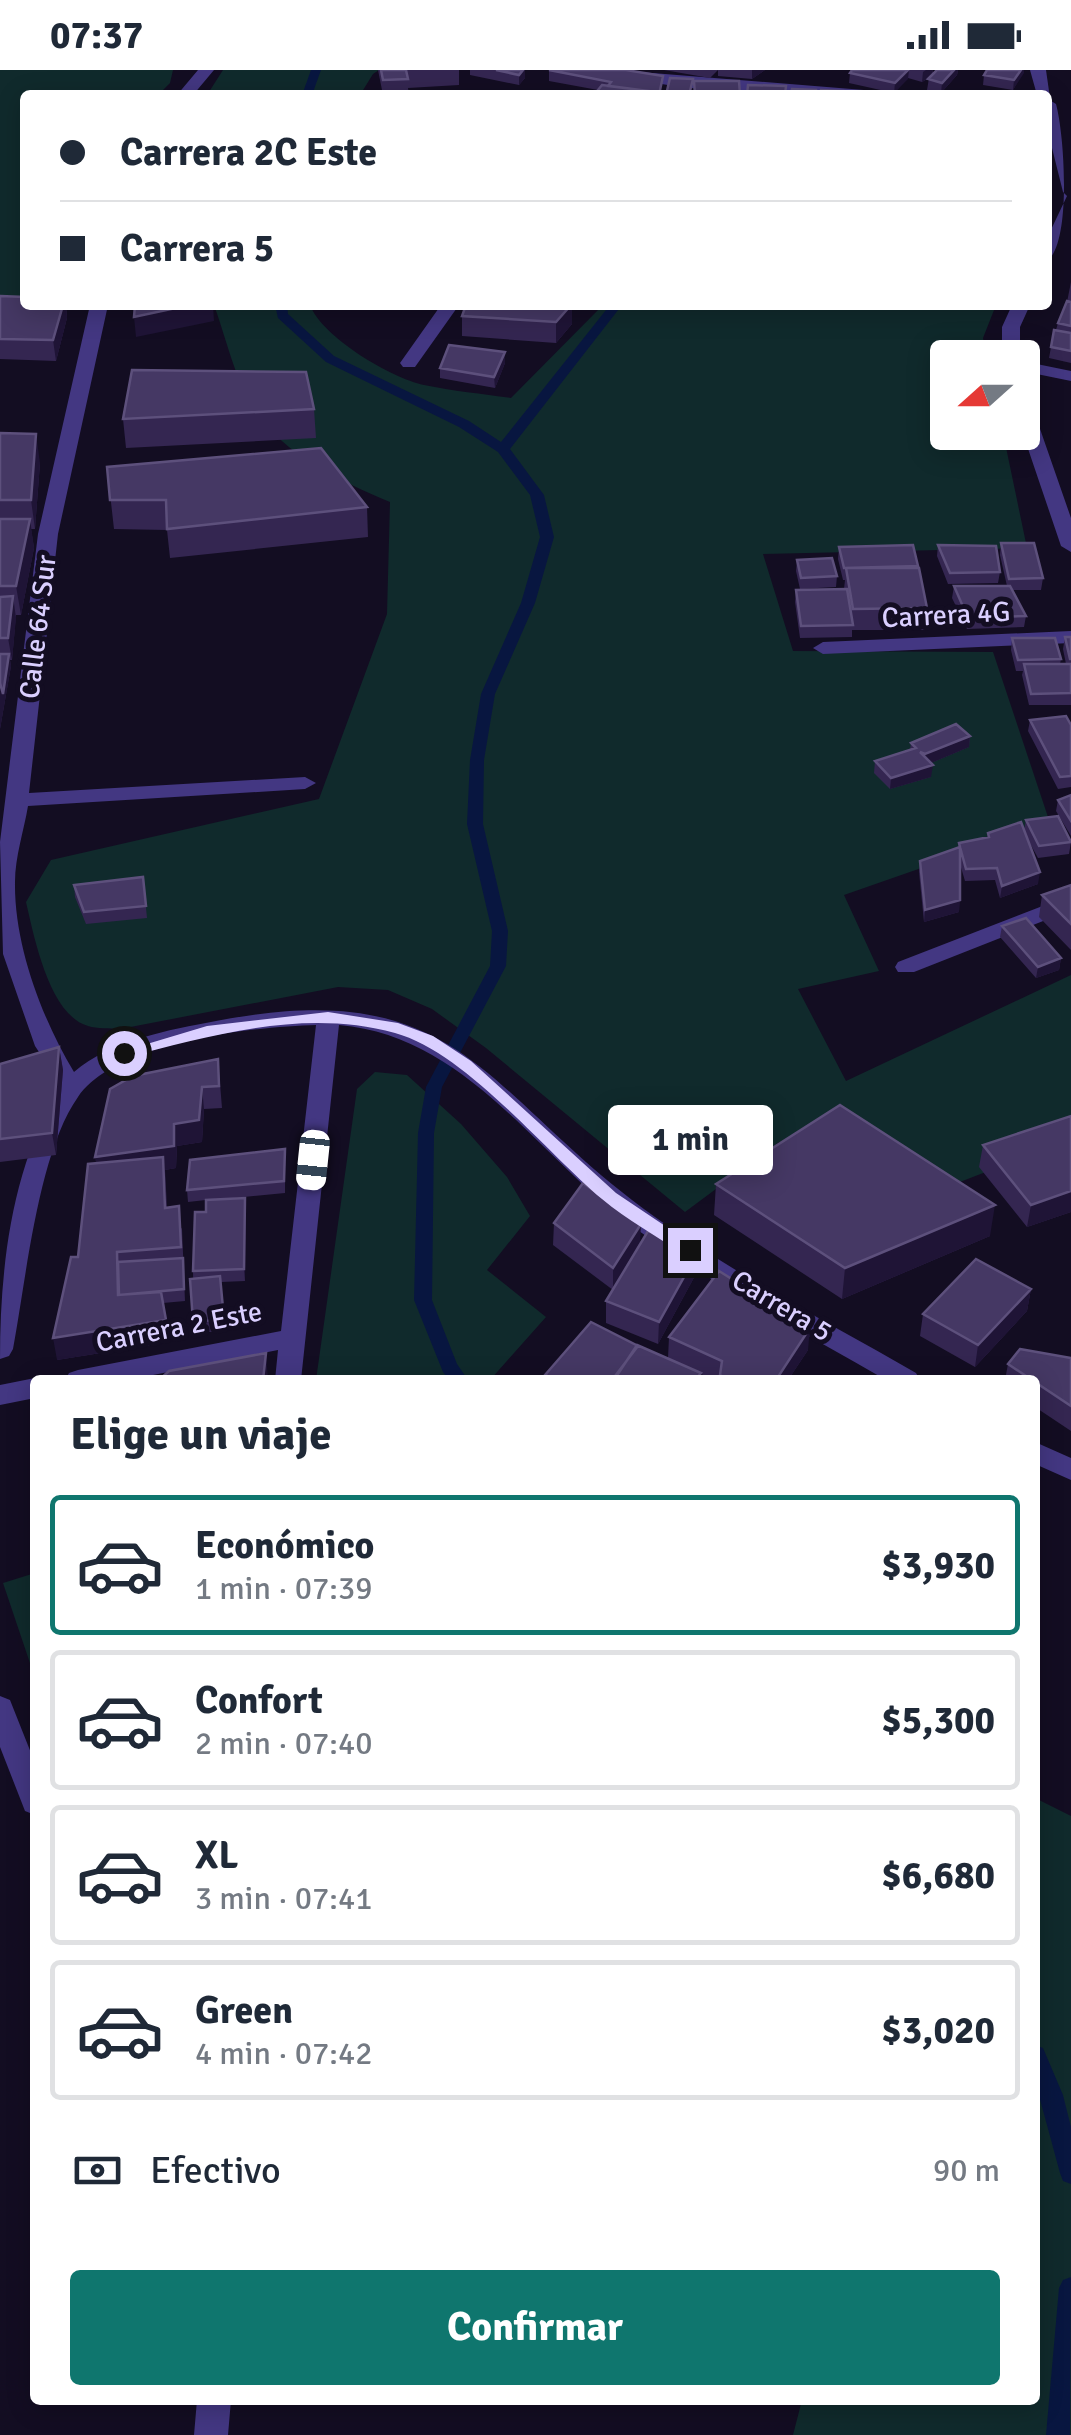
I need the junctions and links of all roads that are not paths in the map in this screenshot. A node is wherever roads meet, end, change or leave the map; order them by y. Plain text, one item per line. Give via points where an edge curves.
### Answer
1 (206, 70) edge
2 (623, 70) edge
3 (189, 90) edge
4 (786, 90) edge
5 (1052, 136) edge
6 (1056, 166) edge
7 (1071, 192) edge
8 (1071, 200) edge
9 (1052, 246) edge
10 (98, 310) edge
11 (446, 310) edge
12 (1019, 310) edge
13 (1011, 340) edge
14 (408, 363) dead end
15 (1040, 370) edge
16 (1071, 376) edge
17 (1038, 450) edge
18 (1071, 546) edge
19 (1071, 637) edge
20 (823, 648) dead end
21 (305, 783) dead end
22 (18, 800) junction
23 (2, 882) edge
24 (1071, 902) edge
25 (906, 967) dead end
26 (328, 1016) junction
27 (69, 1091) junction
28 (33, 1098) edge
29 (293, 1338) junction
30 (0, 1349) edge
31 (104, 1375) edge
32 (289, 1375) edge
33 (900, 1375) edge
34 (30, 1389) edge
35 (0, 1395) edge
36 (1040, 1454) edge
37 (1071, 1470) edge
38 (0, 1708) edge
39 (30, 1789) edge
40 (214, 2405) edge
41 (211, 2435) edge

1 - 3 street
2 - 4 street via 693,84
5 - 6 street
6 - 7 street
8 - 9 street
10 - 22 street, Calle 64 Sur via 40,534
11 - 14 street
12 - 13 street
15 - 16 street
17 - 18 street
19 - 20 street, Carrera 4G
21 - 22 street
22 - 23 street, Calle 64 Sur
23 - 27 street, Calle 64 Sur via 14,954
24 - 25 street
26 - 27 street, Carrera 5 via 175,1038 96,1066
26 - 29 street
26 - 33 street, Carrera 5 via 427,1040 465,1065 610,1197
27 - 28 street
27 - 30 street via 43,1152
29 - 31 street, Carrera 2 Este
29 - 32 street
34 - 35 street
36 - 37 street
38 - 39 street
40 - 41 street

